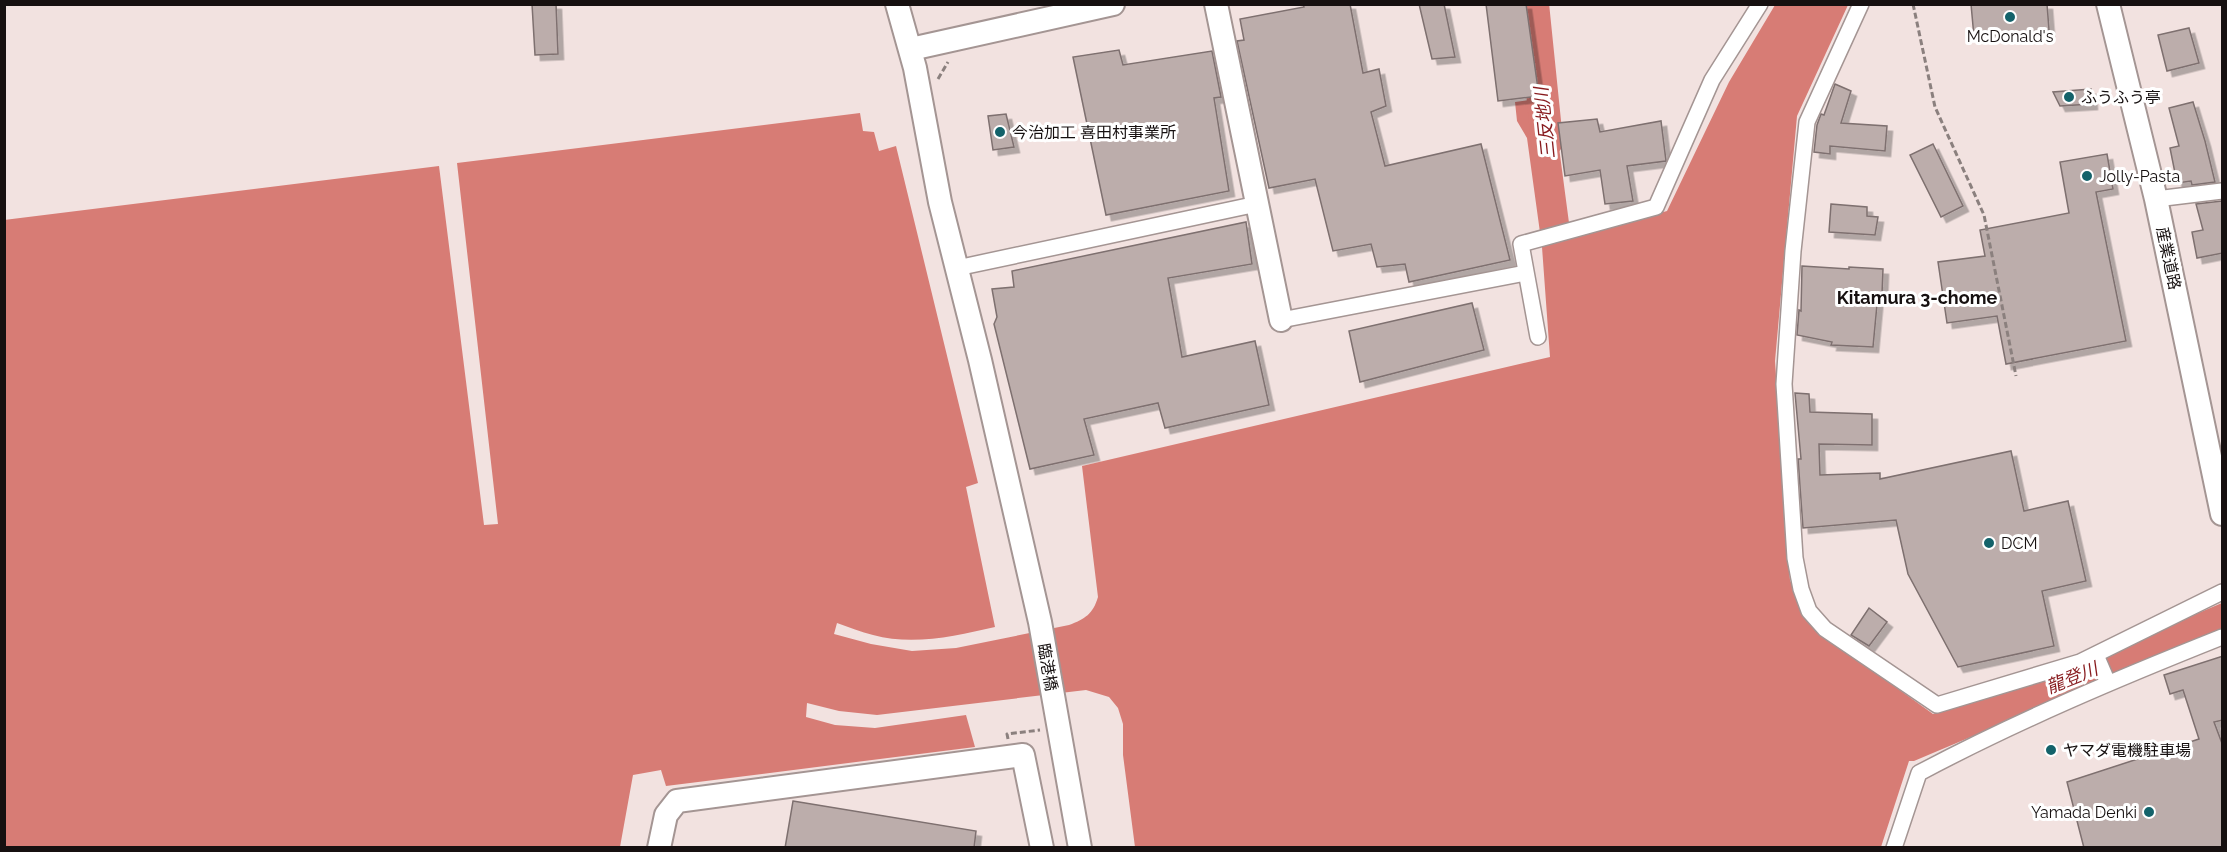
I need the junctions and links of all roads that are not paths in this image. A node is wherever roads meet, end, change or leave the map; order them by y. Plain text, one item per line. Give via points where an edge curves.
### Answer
1 (897, 4) edge
2 (1113, 4) edge
3 (1216, 4) edge
4 (1760, 4) edge
5 (1861, 4) edge
6 (2108, 4) edge
7 (911, 49) junction
8 (2223, 191) edge
9 (2156, 199) junction
10 (1257, 204) junction
11 (957, 268) junction
12 (1526, 273) junction
13 (1281, 320) joint
14 (1538, 337) dead end
15 (2223, 514) edge
16 (2223, 592) edge
17 (2223, 637) edge
18 (2096, 655) junction
19 (2108, 683) junction
20 (659, 848) edge
21 (1042, 848) edge
22 (1080, 848) edge
23 (1894, 848) edge

1 - 7 street, 臨港橋
2 - 7 street
3 - 10 street
4 - 12 street via 1713,80 1656,207 1521,244
5 - 18 street via 1807,122 1793,251 1784,384 1795,558 1809,612 1825,629 1937,705
6 - 9 street, 産業道路
7 - 11 street, 臨港橋 via 940,202
8 - 9 street
9 - 15 street, 産業道路
10 - 11 street
10 - 13 street
11 - 22 street, 臨港橋 via 1040,622
12 - 13 street
12 - 14 street
16 - 18 street
17 - 19 street
18 - 19 street
19 - 23 street via 1985,738 1919,773
20 - 21 street via 666,815 677,801 1023,755

